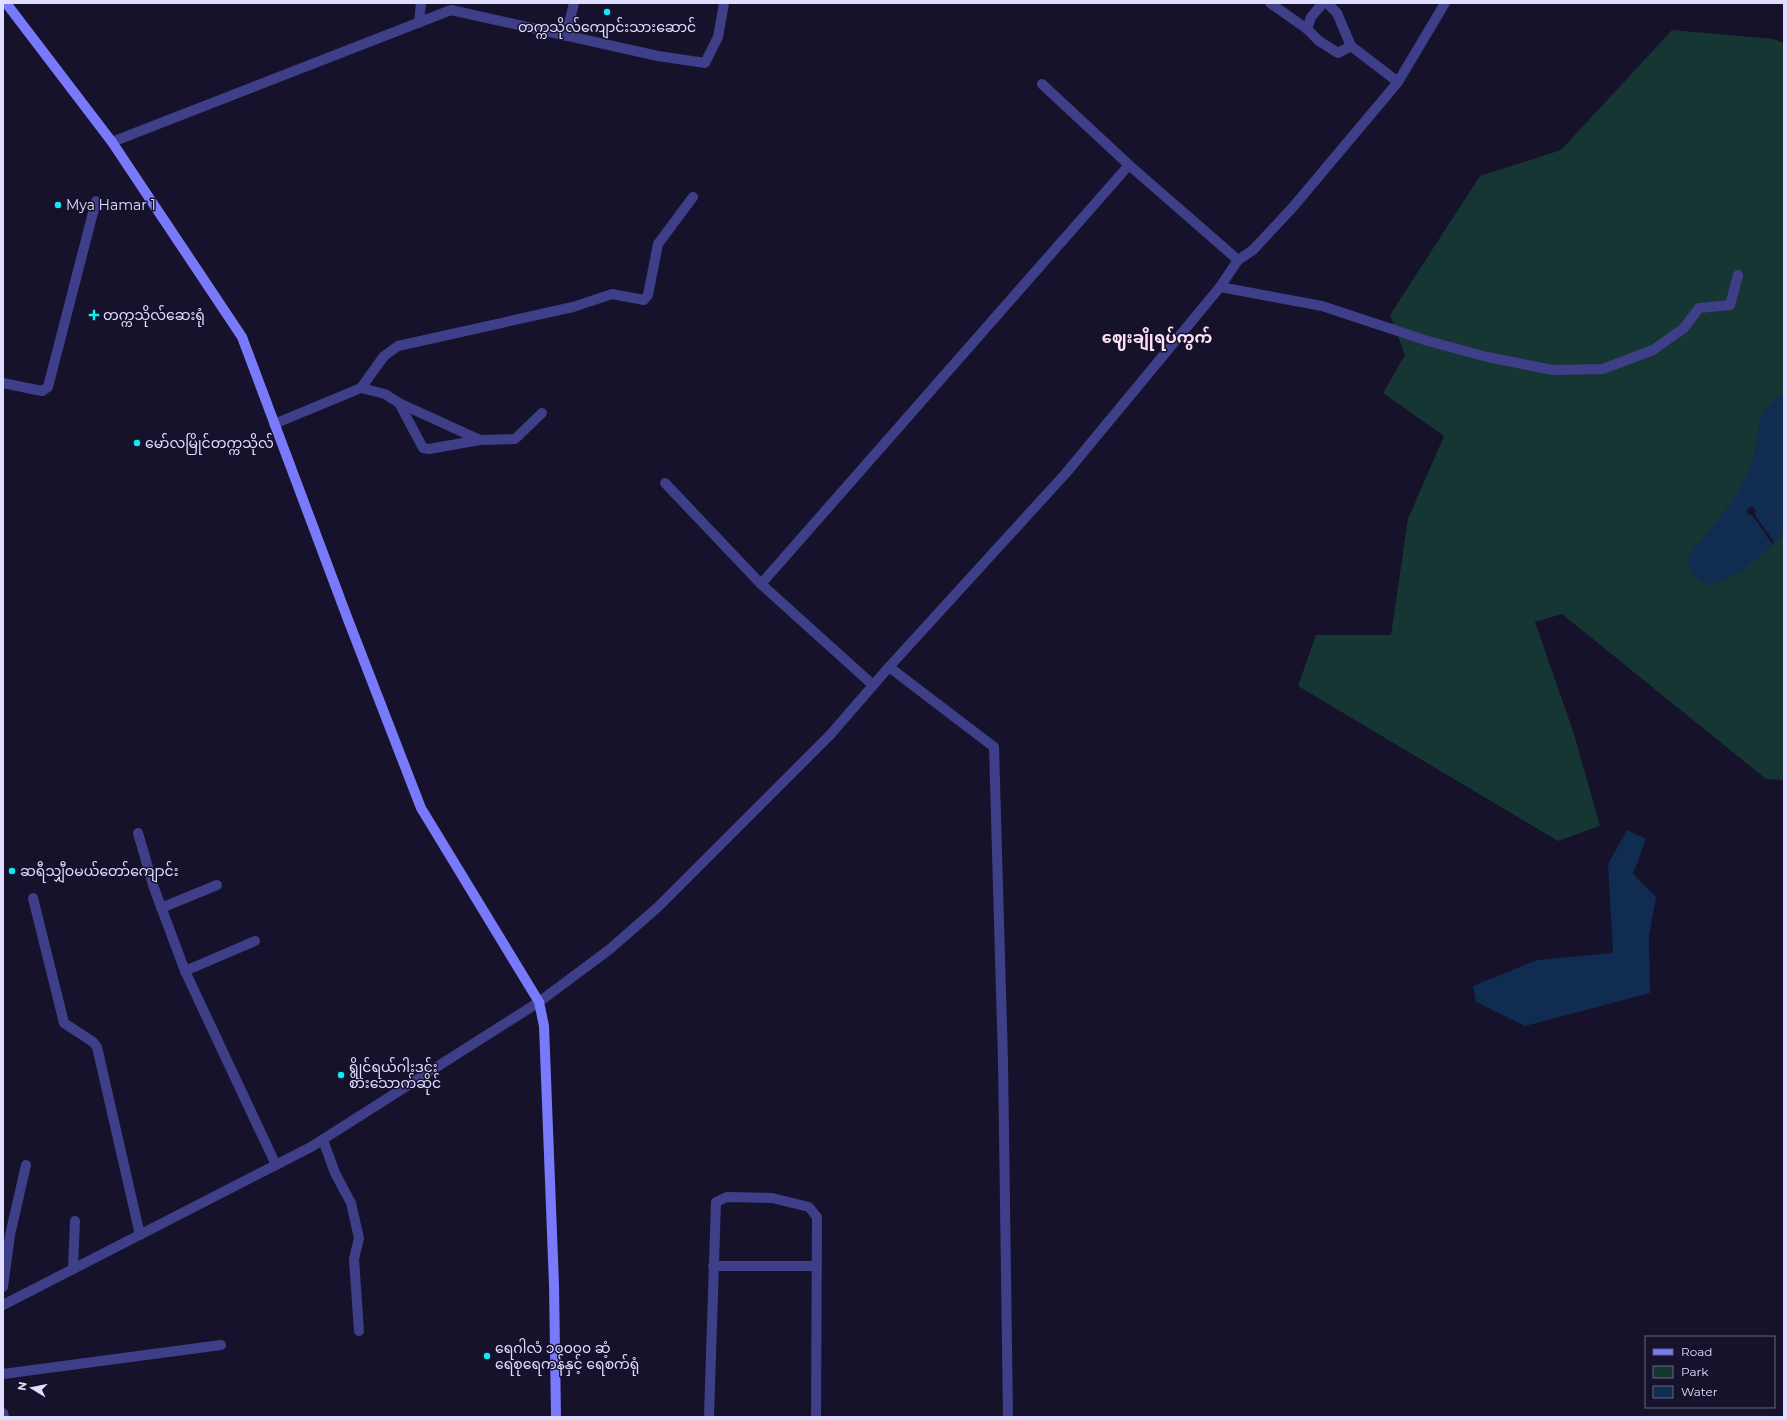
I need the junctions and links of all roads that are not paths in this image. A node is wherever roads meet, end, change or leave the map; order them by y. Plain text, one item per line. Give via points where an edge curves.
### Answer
1 (6, 3) edge
2 (421, 3) edge
3 (574, 3) edge
4 (724, 3) edge
5 (1270, 3) edge
6 (1323, 3) edge
7 (1327, 3) edge
8 (1445, 3) edge
9 (419, 23) junction
10 (1307, 29) junction
11 (566, 36) junction
12 (1351, 46) junction
13 (1398, 82) junction
14 (1042, 84) dead end
15 (112, 142) junction
16 (1129, 165) junction
17 (693, 197) dead end
18 (96, 201) dead end
19 (1238, 260) junction
20 (1738, 275) dead end
21 (1220, 287) junction
22 (3, 383) edge
23 (361, 388) junction
24 (399, 403) junction
25 (542, 413) dead end
26 (274, 424) junction
27 (480, 440) junction
28 (665, 483) dead end
29 (762, 584) junction
30 (889, 666) junction
31 (872, 684) junction
32 (138, 833) dead end
33 (217, 885) dead end
34 (33, 898) dead end
35 (161, 908) junction
36 (255, 941) dead end
37 (185, 971) junction
38 (539, 1002) junction
39 (323, 1140) junction
40 (26, 1165) dead end
41 (276, 1165) junction
42 (75, 1221) dead end
43 (140, 1235) junction
44 (713, 1266) junction
45 (816, 1266) junction
46 (73, 1269) junction
47 (3, 1287) edge
48 (3, 1305) edge
49 (359, 1331) dead end
50 (221, 1345) dead end
51 (3, 1374) edge
52 (3, 1413) edge
53 (4, 1417) edge
54 (556, 1417) edge
55 (709, 1417) edge
56 (816, 1417) edge
57 (1008, 1417) edge

1 - 15 main road
2 - 9 street
3 - 11 street
4 - 11 street via 718,37 705,63 658,56
5 - 10 street
6 - 10 street via 1311,17
7 - 12 street via 1337,13
8 - 13 street
9 - 11 street via 452,10
9 - 15 street
10 - 12 street via 1319,41 1338,53
12 - 13 street
13 - 19 street via 1293,207 1253,250
14 - 16 street
15 - 26 main road via 242,337
16 - 19 street
16 - 29 street
17 - 23 street via 658,244 648,295 644,300 612,294 573,307 398,346 384,356
18 - 22 street via 48,387 42,391
19 - 21 street
20 - 21 street via 1730,305 1699,308 1684,328 1653,350 1604,370 1553,370 1487,357 1322,306
21 - 30 street via 1066,473
23 - 24 street via 385,394
23 - 26 street
24 - 27 street
24 - 27 street via 423,448
25 - 27 street via 515,439
26 - 38 main road via 421,808
28 - 29 street
29 - 31 street
30 - 31 street
30 - 57 street via 994,747 1003,1061
31 - 38 street via 830,736 658,907 610,949
32 - 35 street
33 - 35 street
34 - 43 street via 64,1023 97,1047
35 - 37 street
36 - 37 street
37 - 41 street
38 - 39 street
38 - 54 main road via 544,1026 554,1285
39 - 41 street
39 - 49 street via 350,1203 359,1238 354,1259
40 - 47 street via 10,1234
41 - 43 street
42 - 46 street
43 - 46 street
44 - 45 street
44 - 45 street via 716,1202 727,1197 772,1198 809,1207 817,1217
44 - 55 street
45 - 56 street
46 - 48 street
50 - 51 street
52 - 53 street

